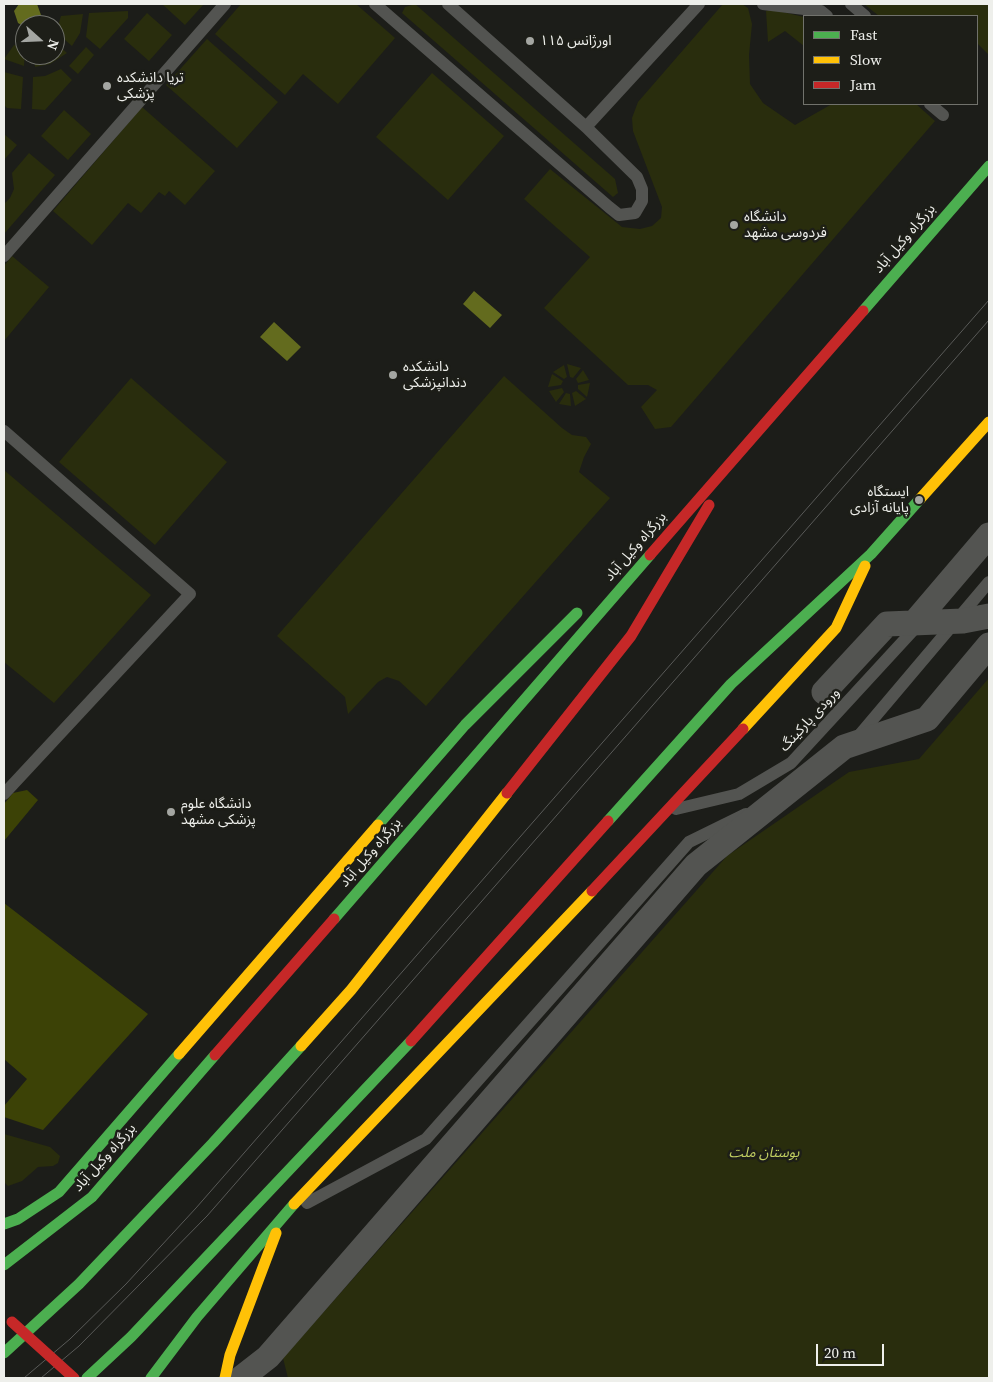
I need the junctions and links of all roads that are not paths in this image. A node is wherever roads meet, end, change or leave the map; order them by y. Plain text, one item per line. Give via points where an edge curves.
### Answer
1 (225, 4) edge
2 (374, 4) edge
3 (448, 4) edge
4 (698, 4) edge
5 (763, 4) edge
6 (851, 4) edge
7 (826, 10) edge
8 (864, 15) edge
9 (931, 105) edge
10 (943, 115) dead end
11 (586, 127) junction
12 (989, 166) edge
13 (4, 256) edge
14 (989, 422) edge
15 (4, 431) edge
16 (745, 444) junction
17 (989, 535) edge
18 (989, 543) edge
19 (871, 554) junction
20 (633, 556) dead end
21 (989, 582) edge
22 (584, 606) dead end
23 (989, 616) edge
24 (914, 623) junction
25 (989, 645) edge
26 (824, 692) dead end
27 (4, 794) edge
28 (668, 811) junction
29 (282, 1216) junction
30 (4, 1224) edge
31 (4, 1265) edge
32 (8, 1320) edge
33 (4, 1353) edge
34 (74, 1378) edge
35 (87, 1378) edge
36 (151, 1378) edge
37 (225, 1378) edge
38 (242, 1378) edge

1 - 13 lane
2 - 11 lane via 609,207 619,215 635,213 642,201 637,177
3 - 11 lane
4 - 11 lane
5 - 7 lane
6 - 8 lane
9 - 10 lane
12 - 16 highway, بزرگراه وکیل آباد
14 - 19 highway
15 - 27 lane via 190,594
16 - 20 highway
16 - 31 highway, بزرگراه وکیل آباد via 92,1197
16 - 33 highway, بزرگراه وکیل آباد via 631,636 358,982 80,1284
17 - 24 street
18 - 28 lane, ورودی پارکینگ via 791,763 739,794
19 - 28 highway via 836,628
19 - 35 highway via 730,684 406,1046 131,1337
21 - 29 lane via 855,741 779,798 689,842 426,1139
22 - 30 highway via 465,725 59,1192 18,1219
23 - 24 street via 963,621
24 - 26 street via 887,624
25 - 38 street via 927,719 844,747 696,865 268,1357
28 - 29 highway
29 - 36 highway via 197,1317
29 - 37 highway via 230,1355
32 - 34 highway, bridge

